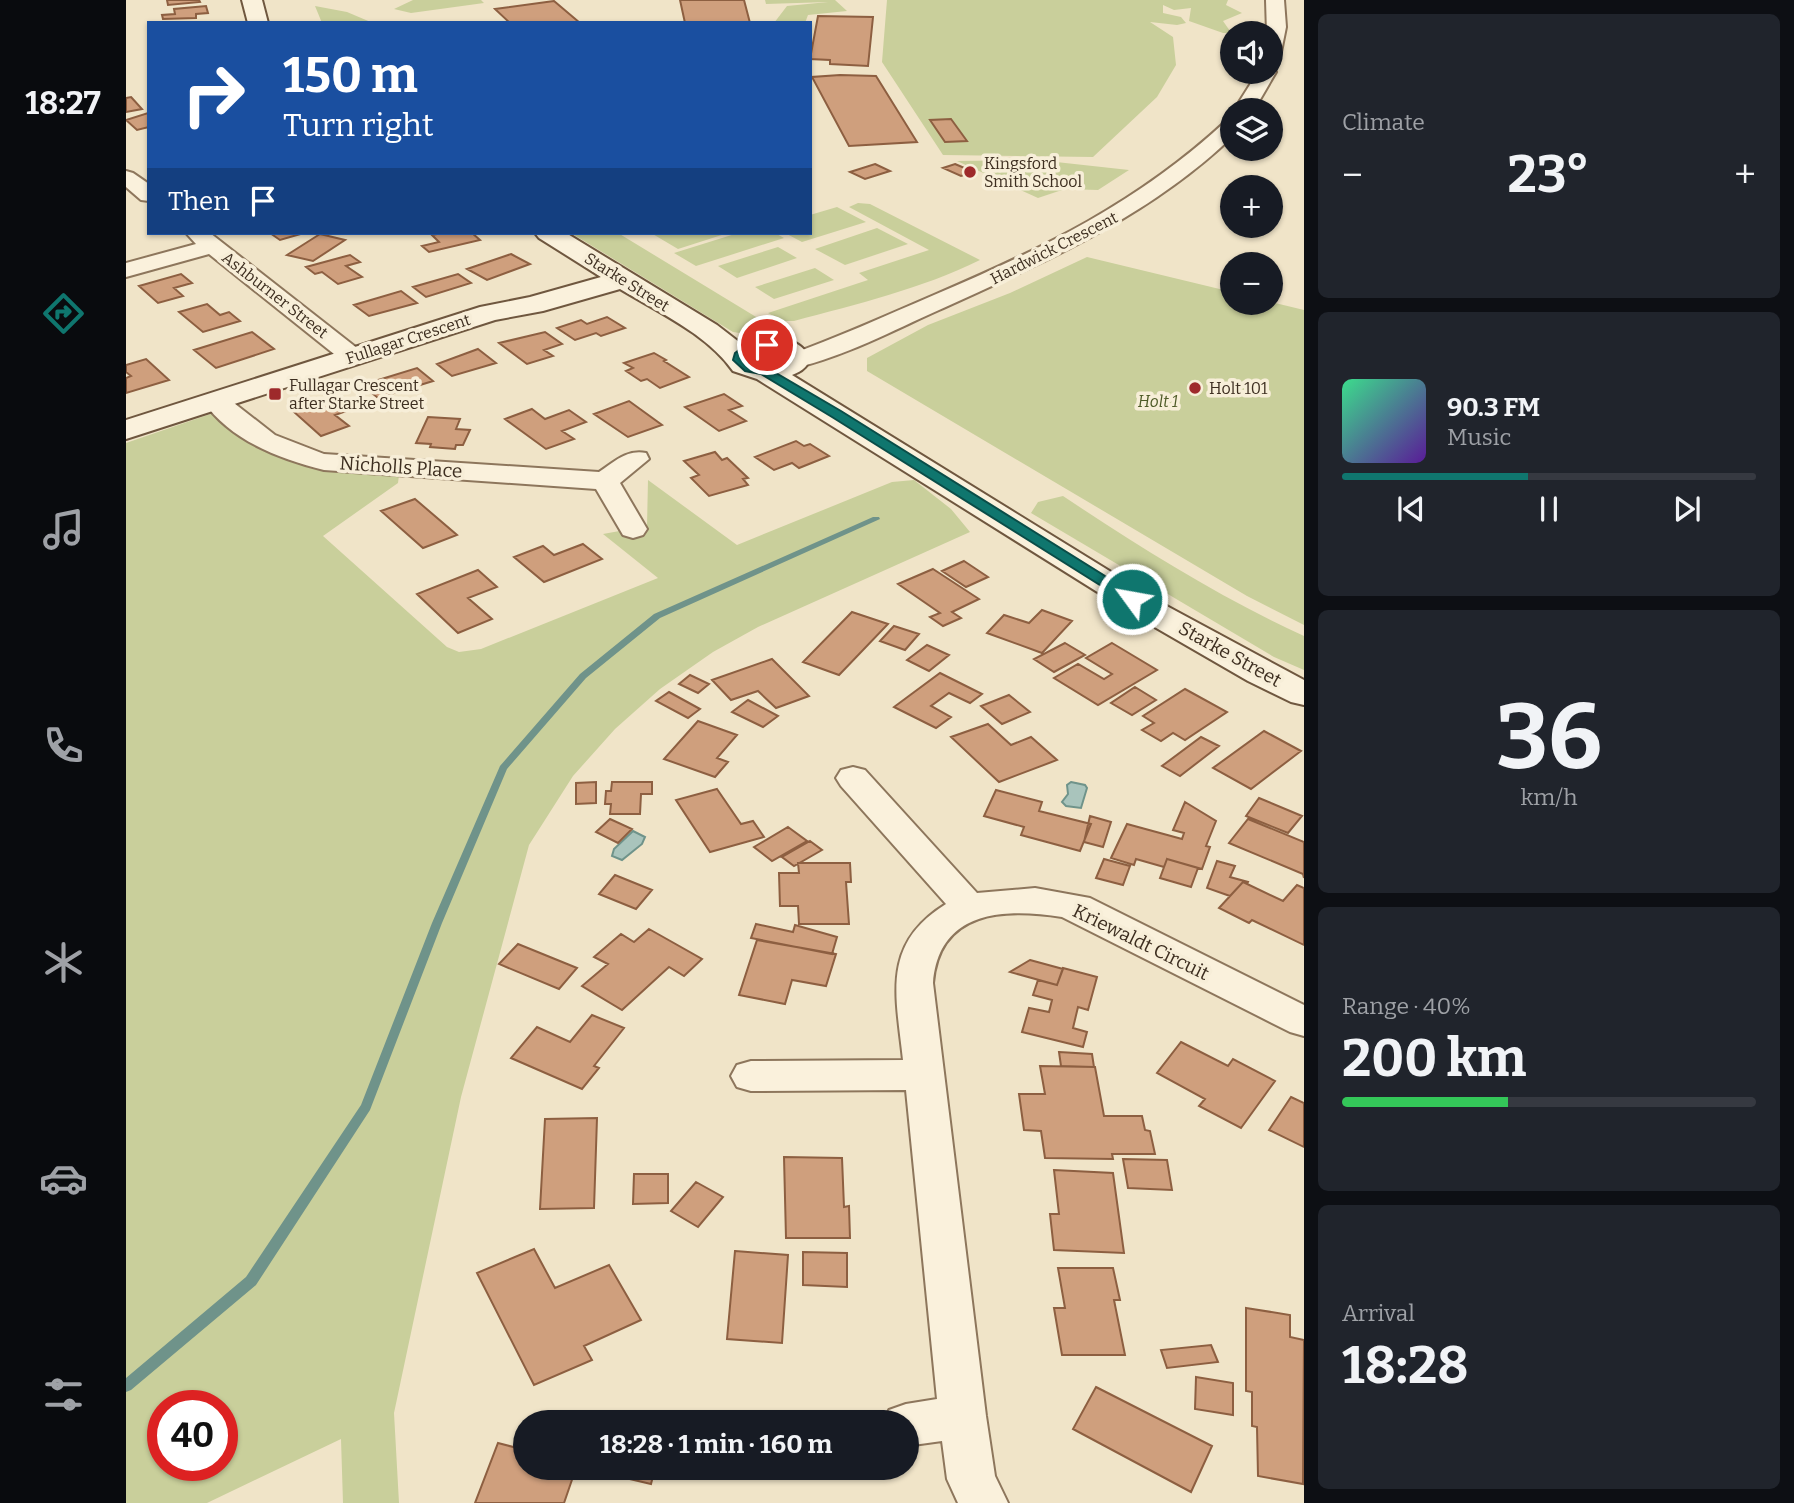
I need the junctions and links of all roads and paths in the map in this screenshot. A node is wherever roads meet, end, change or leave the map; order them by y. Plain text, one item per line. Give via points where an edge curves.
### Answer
1 (252, 0) edge
2 (1275, 0) edge
3 (257, 21) edge
4 (1277, 21) edge
5 (1220, 137) edge
6 (126, 177) edge
7 (147, 193) edge
8 (551, 235) edge
9 (205, 239) edge
10 (126, 270) edge
11 (614, 275) junction
12 (933, 304) junction
13 (757, 354) junction
14 (353, 357) junction
15 (795, 362) junction
16 (216, 401) junction
17 (836, 414) junction
18 (126, 430) edge
19 (636, 459) dead end
20 (605, 481) junction
21 (633, 529) dead end
22 (1304, 694) edge
23 (853, 778) dead end
24 (969, 907) junction
25 (1304, 1023) edge
26 (924, 1075) junction
27 (751, 1076) dead end
28 (962, 1416) junction
29 (919, 1423) edge
30 (983, 1503) edge

1 - 3 street
2 - 4 street
5 - 12 street, Hardwick Crescent via 1185,171 1117,218 1021,267
6 - 7 street
8 - 11 street, Starke Street
9 - 10 street
9 - 14 street, Ashburner Street
11 - 13 street, Starke Street via 707,331
11 - 14 street, Fullagar Crescent
12 - 13 street, Hardwick Crescent
12 - 15 street, Hardwick Crescent
13 - 15 street via 789,350
13 - 17 street, Starke Street
14 - 16 street, Fullagar Crescent
15 - 17 street, Starke Street
16 - 18 street, Fullagar Crescent
16 - 20 street, Nicholls Place via 266,443 291,455 324,462
17 - 22 street, Starke Street via 1151,611
19 - 20 street
20 - 21 street
23 - 24 street
24 - 25 street, Kriewaldt Circuit via 1042,899 1077,906
24 - 26 street, Kriewaldt Circuit via 929,934 915,958
26 - 27 street
26 - 28 street, Kriewaldt Circuit
28 - 29 street
28 - 30 street, Kriewaldt Circuit via 971,1479

